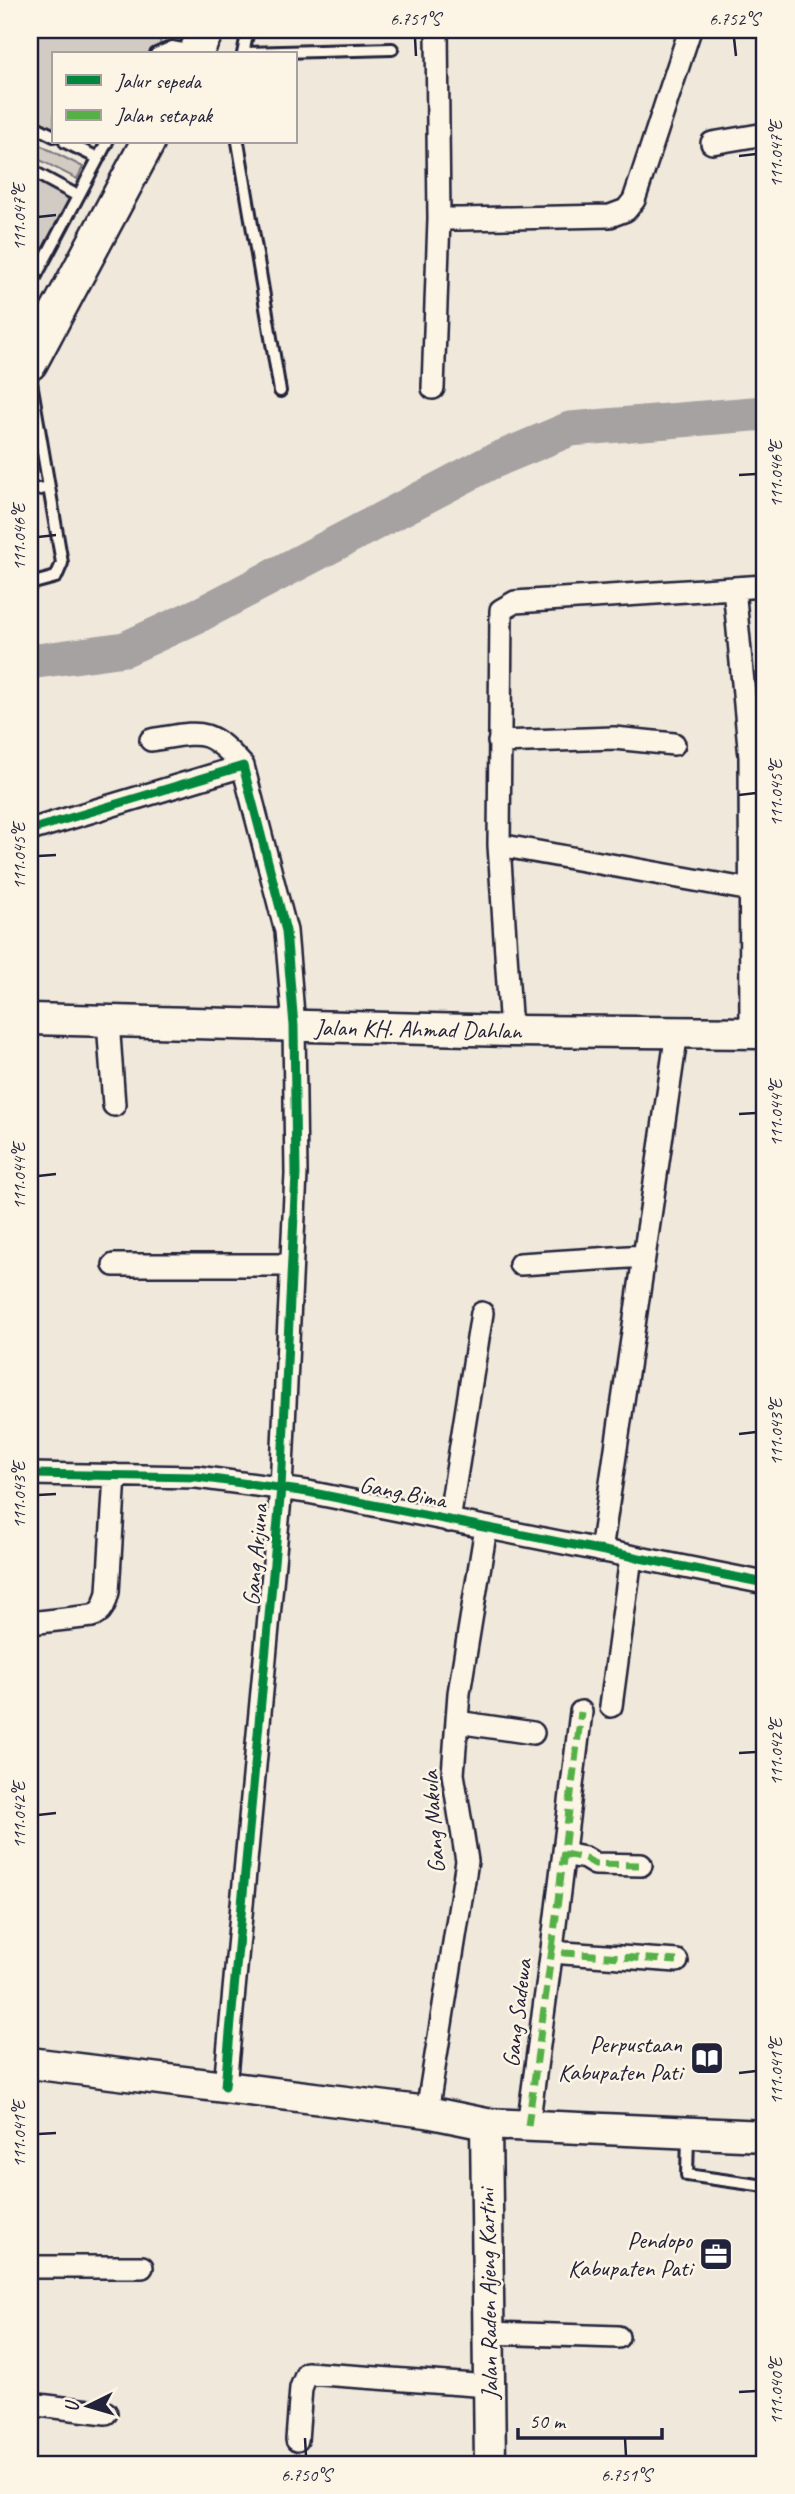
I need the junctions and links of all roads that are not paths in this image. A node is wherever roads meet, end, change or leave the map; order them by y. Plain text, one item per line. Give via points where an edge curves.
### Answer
1 (248, 30) edge
2 (437, 30) edge
3 (690, 30) edge
4 (191, 46) edge
5 (392, 49) dead end
6 (165, 52) edge
7 (243, 52) edge
8 (298, 52) edge
9 (30, 124) edge
10 (765, 134) edge
11 (52, 135) edge
12 (712, 143) dead end
13 (69, 144) edge
14 (106, 144) edge
15 (147, 144) edge
16 (238, 144) edge
17 (98, 158) junction
18 (30, 170) edge
19 (78, 196) junction
20 (439, 219) junction
21 (30, 287) edge
22 (30, 363) edge
23 (30, 376) edge
24 (433, 388) dead end
25 (280, 391) dead end
26 (49, 487) junction
27 (30, 491) edge
28 (30, 584) edge
29 (765, 586) edge
30 (734, 588) junction
31 (757, 736) edge
32 (151, 740) dead end
33 (499, 742) junction
34 (674, 744) dead end
35 (243, 766) junction
36 (30, 830) edge
37 (499, 845) junction
38 (751, 890) junction
39 (30, 1019) edge
40 (108, 1021) junction
41 (294, 1026) junction
42 (511, 1031) junction
43 (677, 1032) junction
44 (758, 1033) edge
45 (114, 1105) dead end
46 (644, 1256) junction
47 (520, 1264) dead end
48 (114, 1265) dead end
49 (291, 1265) junction
50 (482, 1312) dead end
51 (30, 1474) edge
52 (115, 1475) junction
53 (281, 1488) junction
54 (449, 1521) junction
55 (486, 1528) junction
56 (601, 1551) junction
57 (631, 1557) junction
58 (765, 1583) edge
59 (30, 1623) edge
60 (611, 1706) dead end
61 (582, 1712) dead end
62 (457, 1722) junction
63 (533, 1733) dead end
64 (564, 1854) junction
65 (641, 1866) dead end
66 (552, 1949) junction
67 (677, 1961) dead end
68 (30, 2063) edge
69 (225, 2086) junction
70 (427, 2112) junction
71 (486, 2124) junction
72 (528, 2126) junction
73 (689, 2133) junction
74 (765, 2136) edge
75 (765, 2186) edge
76 (30, 2267) edge
77 (142, 2267) dead end
78 (488, 2333) junction
79 (618, 2337) dead end
80 (489, 2386) junction
81 (30, 2403) edge
82 (106, 2413) dead end
83 (297, 2440) dead end
84 (490, 2464) edge

1 - 7 lane
2 - 20 street
3 - 20 street via 634,200 626,210 610,216
4 - 6 lane
5 - 8 lane
9 - 11 lane
10 - 12 street
13 - 17 lane
14 - 17 lane
15 - 22 main road
16 - 25 lane
17 - 19 lane
18 - 19 lane
19 - 21 lane
20 - 24 street
23 - 26 lane
26 - 27 lane
26 - 28 lane via 62,563 56,577
29 - 30 street
30 - 31 street
30 - 33 street via 506,605 500,617
31 - 38 street
32 - 35 street via 198,732 216,738
33 - 34 street via 614,738
33 - 37 street
35 - 36 street
35 - 41 street, Gang Arjuna via 286,931
37 - 38 street
37 - 42 street
38 - 44 street
39 - 40 street, Jalan KH. Ahmad Dahlan
40 - 41 street, Jalan KH. Ahmad Dahlan
40 - 45 street
41 - 42 street, Jalan KH. Ahmad Dahlan
41 - 49 street, Gang Arjuna via 296,1174
42 - 43 street, Jalan KH. Ahmad Dahlan
43 - 44 street, Jalan KH. Ahmad Dahlan
43 - 46 street
46 - 47 street
46 - 56 street
48 - 49 street
49 - 53 street, Gang Arjuna
50 - 54 street
51 - 52 street, Gang Bima
52 - 53 street, Gang Bima via 198,1477
52 - 59 street via 104,1606 92,1616
53 - 54 street, Gang Bima
53 - 69 street, Gang Arjuna
54 - 55 street, Gang Bima
55 - 56 street, Gang Bima
55 - 62 street, Gang Nakula
56 - 57 street, Gang Bima
57 - 58 street, Gang Bima
57 - 60 street
61 - 64 street
62 - 63 street
62 - 70 street, Gang Nakula via 453,1774 467,1860
64 - 65 street via 595,1864
64 - 66 street
66 - 67 street, Gang Sadewa
66 - 72 street, Gang Sadewa
68 - 69 street
69 - 70 street
70 - 71 street
71 - 72 street
71 - 78 street, Jalan Raden Ajeng Kartini
72 - 73 street
73 - 74 street
73 - 75 lane via 687,2175
76 - 77 street
78 - 79 street
78 - 80 street, Jalan Raden Ajeng Kartini
80 - 83 street via 307,2373 301,2388
80 - 84 street, Jalan Raden Ajeng Kartini
81 - 82 street

